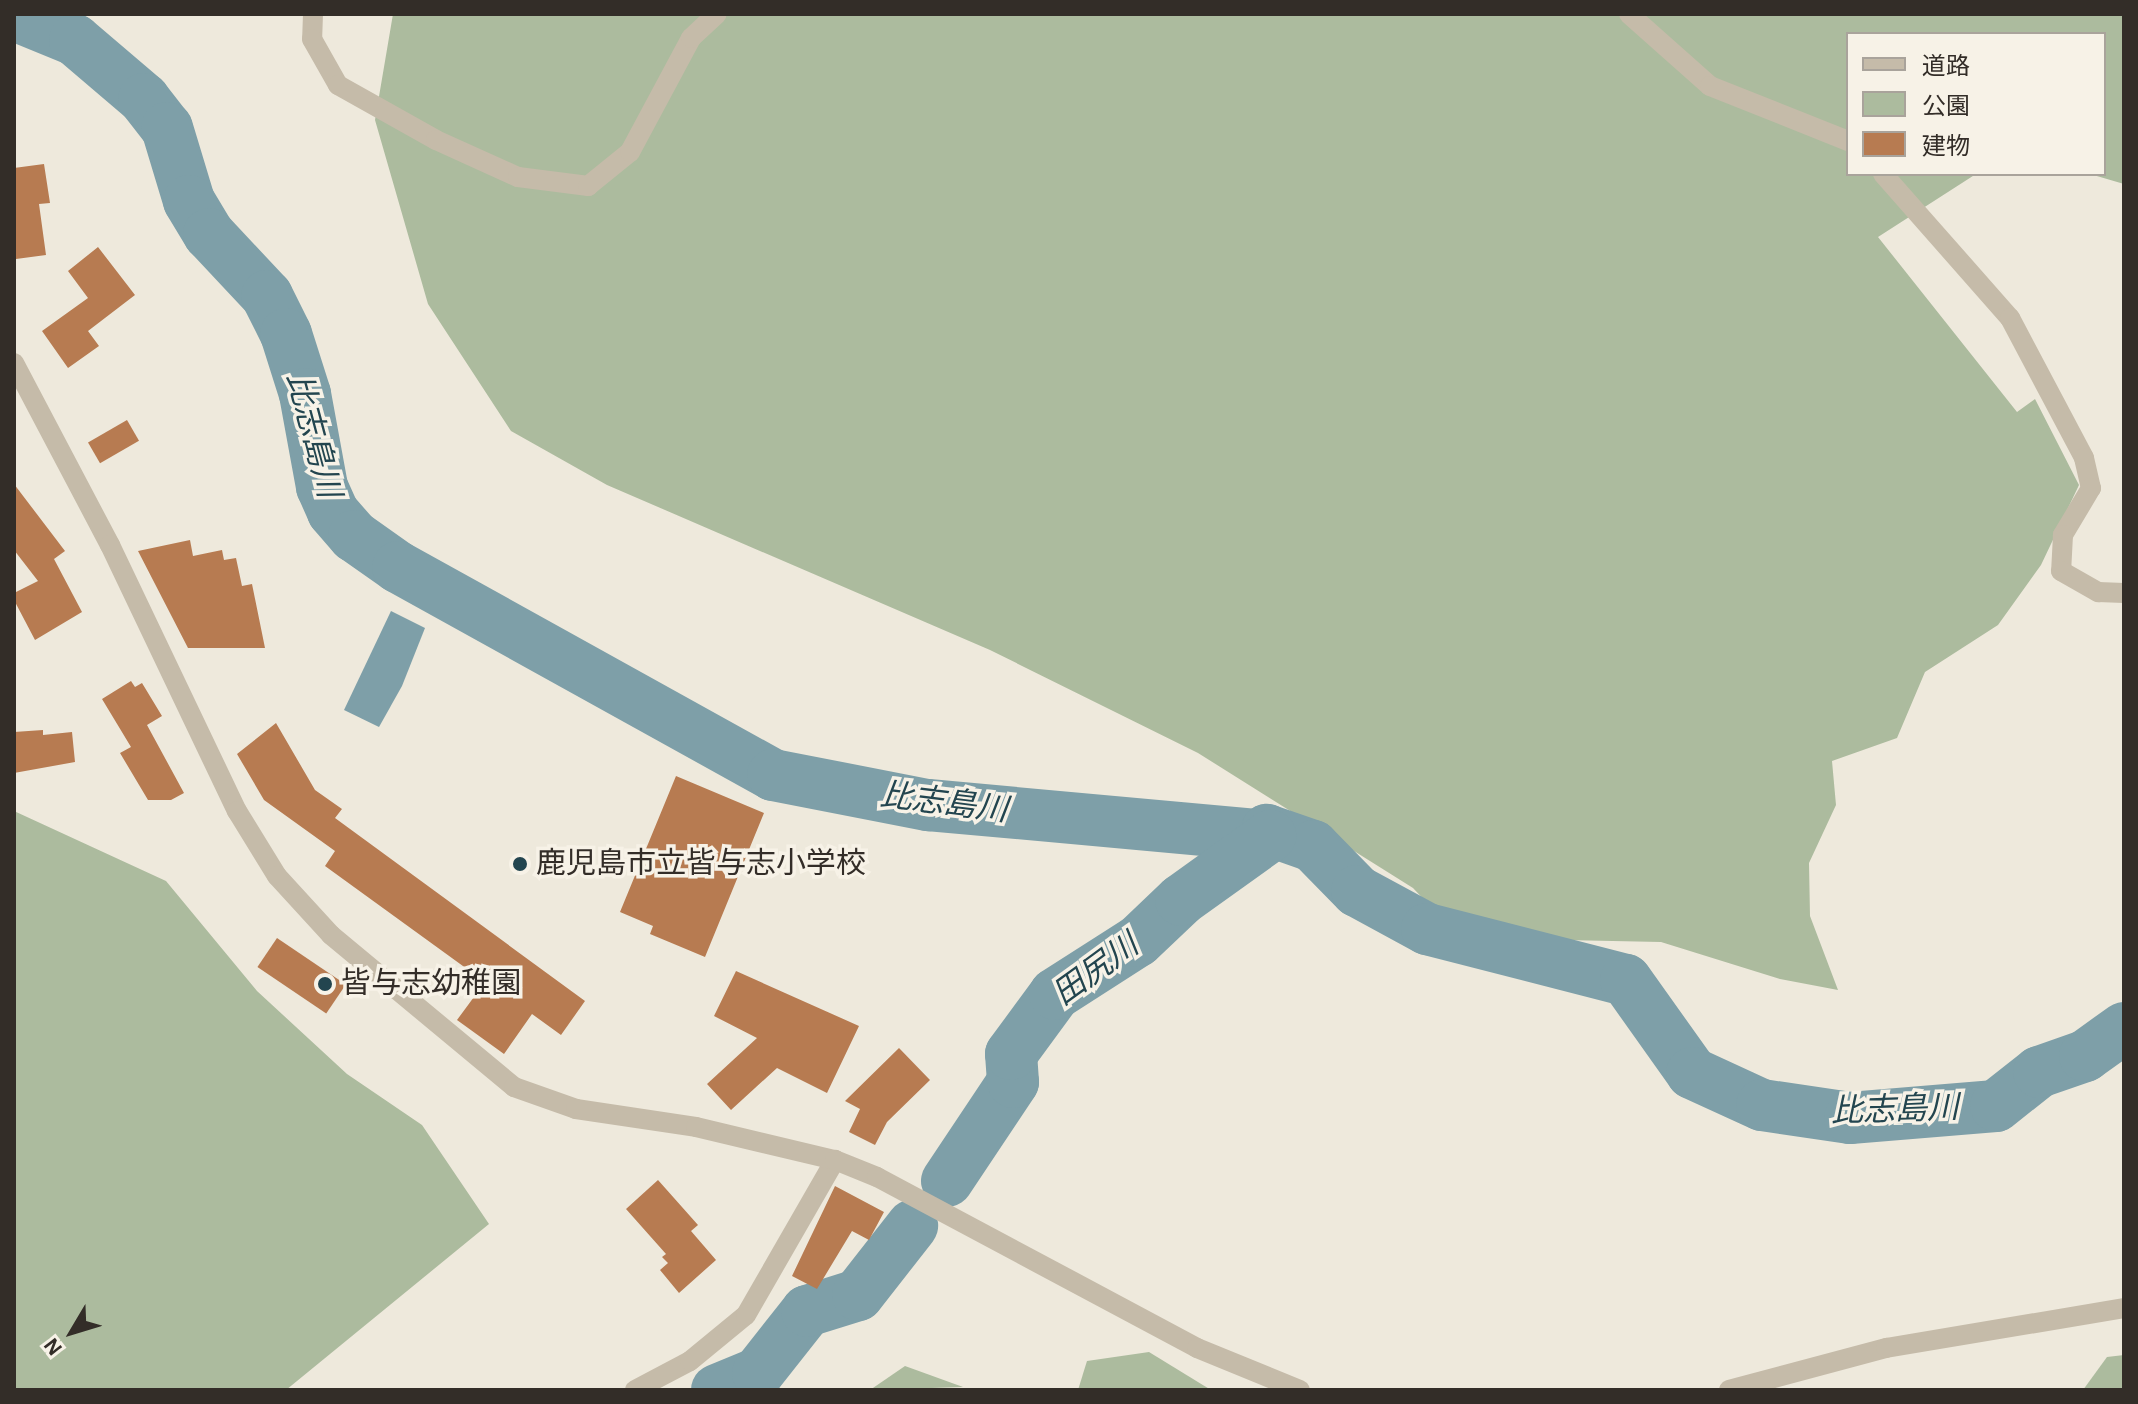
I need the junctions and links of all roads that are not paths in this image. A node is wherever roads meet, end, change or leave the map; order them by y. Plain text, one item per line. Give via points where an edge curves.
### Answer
1 (313, 14) edge
2 (717, 14) edge
3 (1629, 14) edge
4 (1846, 140) edge
5 (1885, 176) edge
6 (14, 363) edge
7 (2124, 593) edge
8 (835, 1160) junction
9 (2124, 1308) edge
10 (635, 1390) edge
11 (1300, 1390) edge
12 (1729, 1390) edge

1 - 2 street via 312,39 338,85 436,140 518,177 588,186 630,152 691,38
3 - 4 street via 1710,86
5 - 7 street via 2010,318 2084,458 2091,488 2063,535 2061,571 2098,592
6 - 8 street via 110,545 237,811 277,876 331,935 514,1087 576,1109 696,1127
8 - 10 street via 746,1315 690,1361
8 - 11 street via 877,1177 1197,1348
9 - 12 street via 1886,1348

